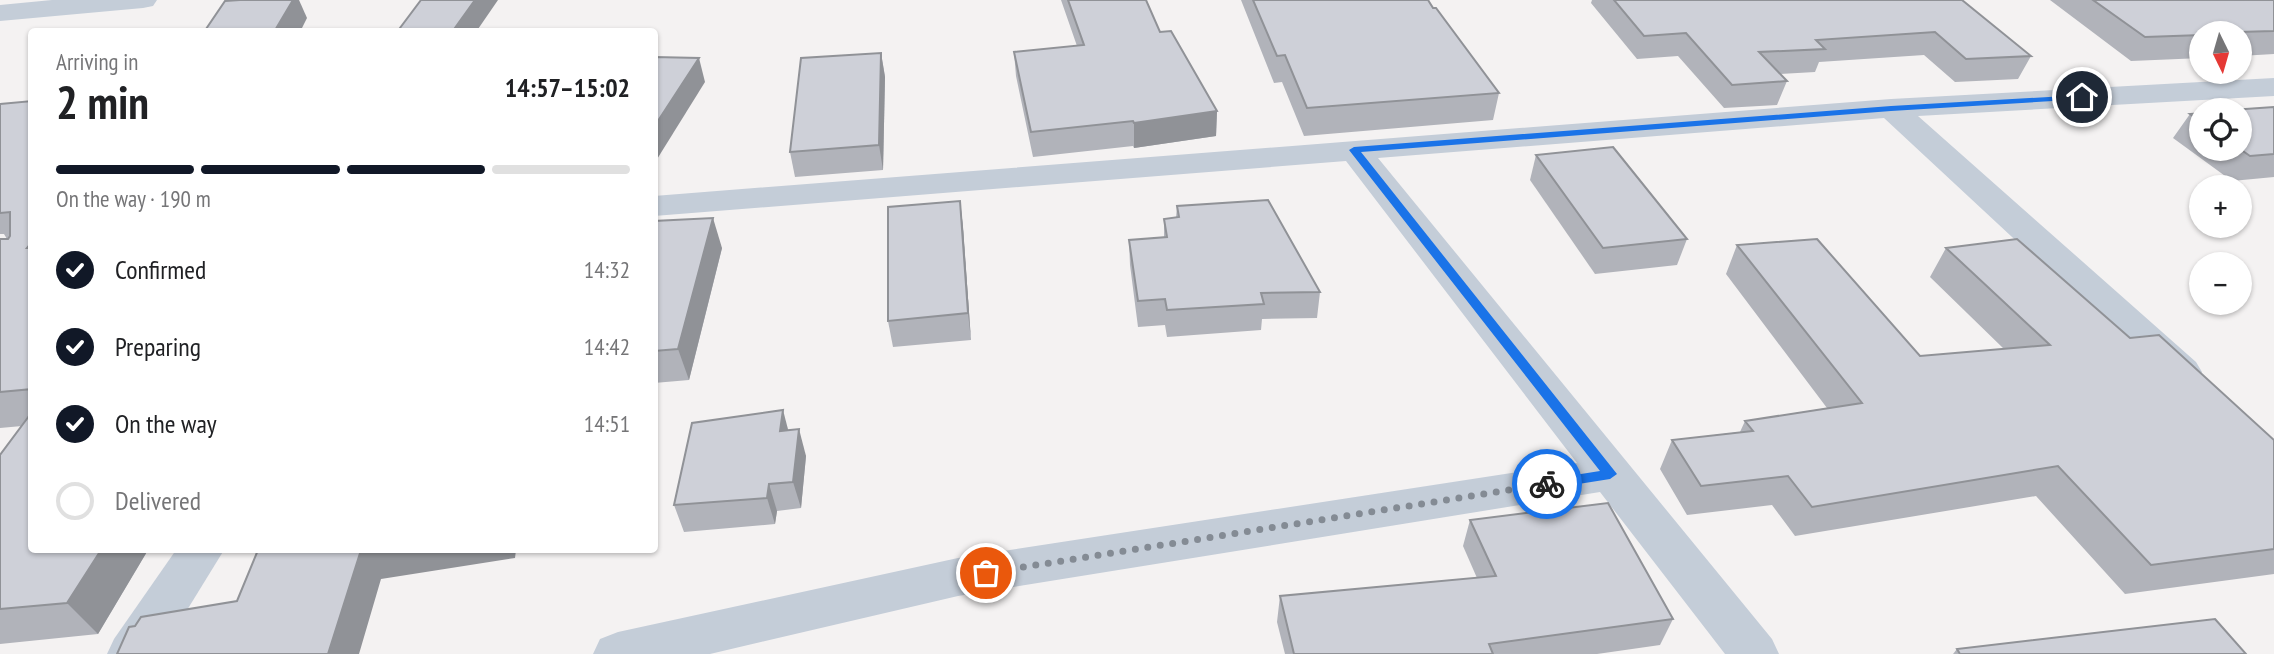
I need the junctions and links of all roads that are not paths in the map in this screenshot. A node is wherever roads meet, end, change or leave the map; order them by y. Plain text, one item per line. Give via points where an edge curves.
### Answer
1 (143, 0) edge
2 (0, 13) edge
3 (2274, 87) edge
4 (1891, 108) junction
5 (1354, 150) junction
6 (658, 206) edge
7 (2212, 399) edge
8 (1610, 474) junction
9 (199, 553) edge
10 (132, 654) edge
11 (618, 654) edge
12 (1754, 654) edge

1 - 2 street
3 - 4 street
4 - 5 street
4 - 7 street
5 - 6 street
5 - 8 street
8 - 11 street via 958,577
8 - 12 street
9 - 10 street

